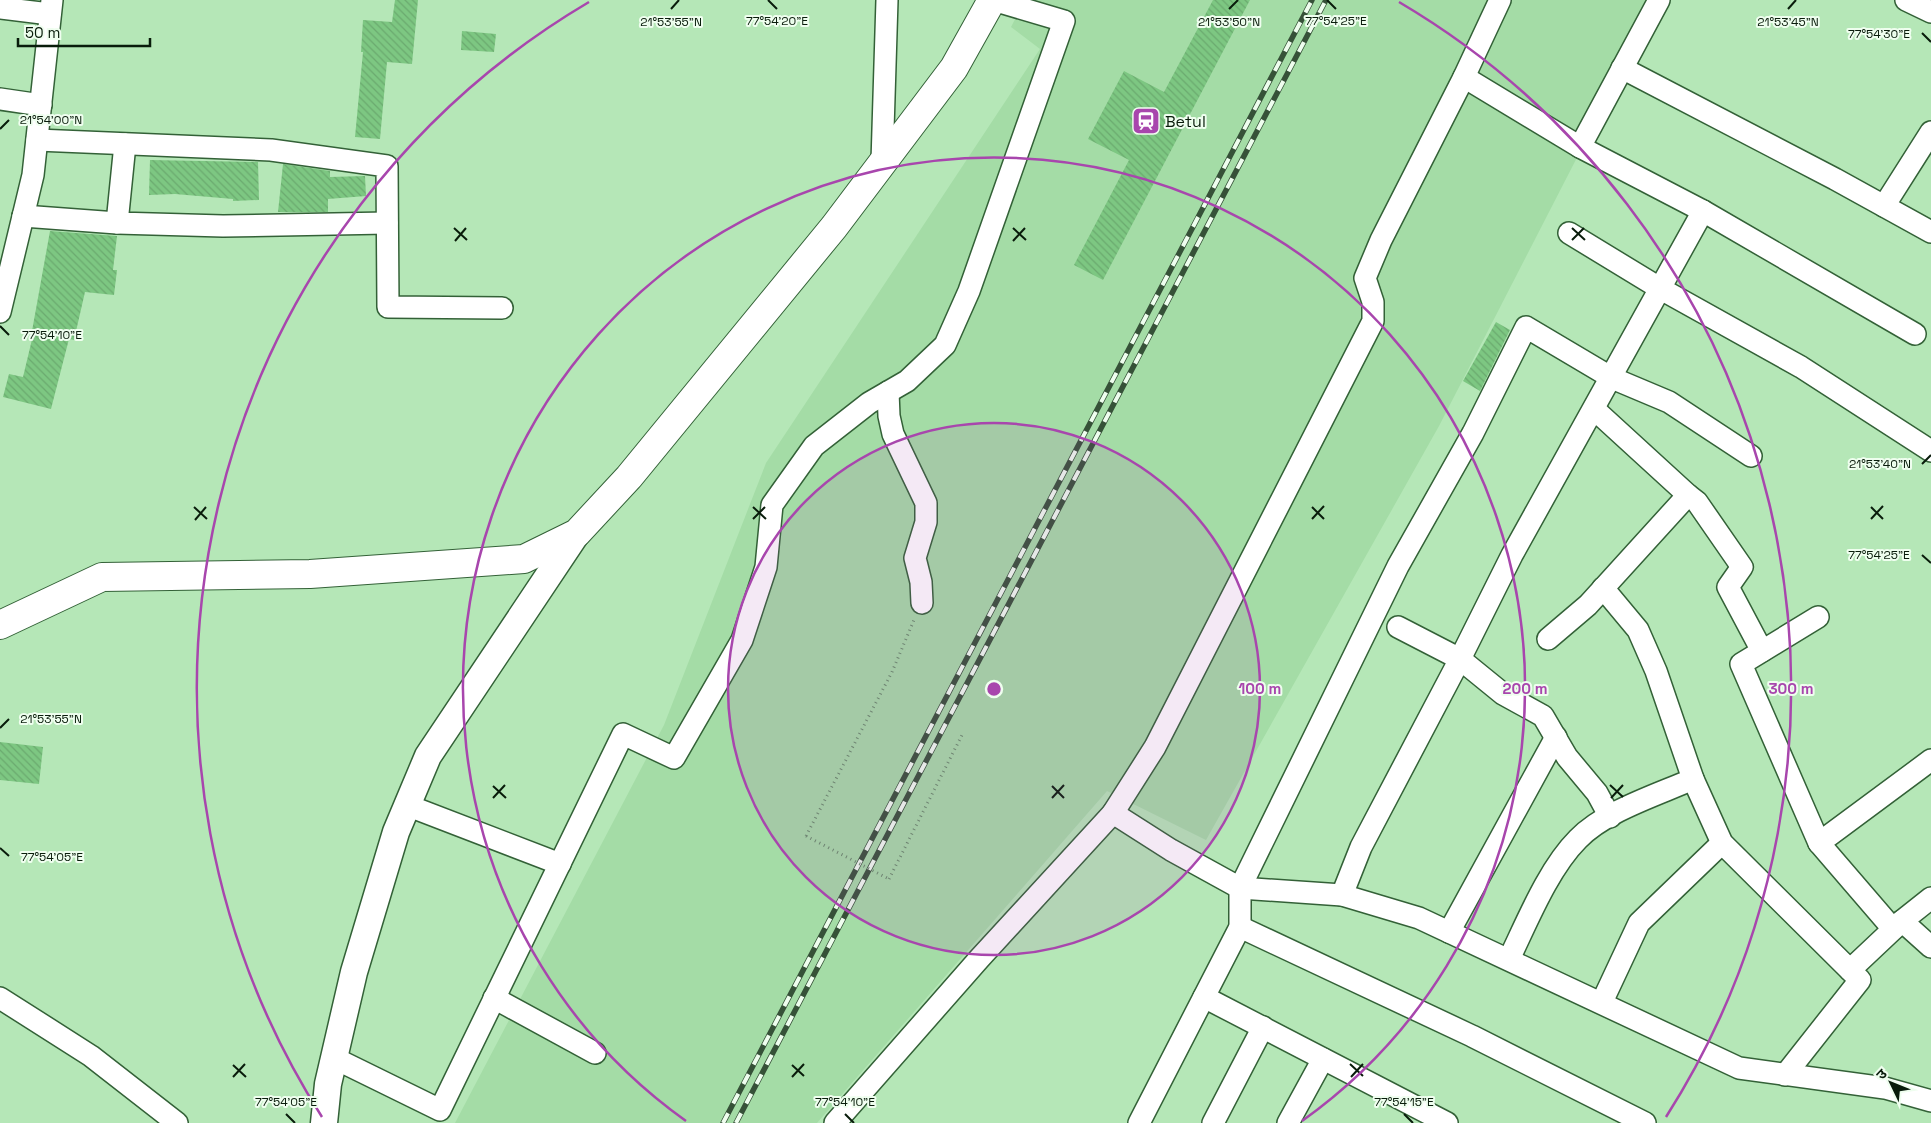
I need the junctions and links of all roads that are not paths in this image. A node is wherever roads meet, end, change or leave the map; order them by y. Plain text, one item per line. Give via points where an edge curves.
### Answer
1 (887, 0) edge
2 (993, 0) edge
3 (1500, 0) edge
4 (1659, 0) edge
5 (1906, 0) edge
6 (51, 7) edge
7 (0, 8) edge
8 (1931, 12) edge
9 (1622, 68) junction
10 (1464, 77) junction
11 (0, 99) edge
12 (40, 105) junction
13 (1931, 132) edge
14 (37, 140) junction
15 (125, 144) junction
16 (1580, 147) junction
17 (882, 162) junction
18 (1884, 206) junction
19 (1704, 211) junction
20 (23, 216) junction
21 (117, 223) junction
22 (387, 223) junction
23 (1931, 232) edge
24 (1569, 233) dead end
25 (1661, 289) junction
26 (502, 308) dead end
27 (0, 312) edge
28 (1915, 334) dead end
29 (1612, 378) junction
30 (888, 392) junction
31 (1594, 409) junction
32 (1931, 451) edge
33 (1751, 456) dead end
34 (1688, 495) junction
35 (577, 533) junction
36 (1603, 588) junction
37 (922, 604) road end
38 (1818, 617) dead end
39 (0, 625) edge
40 (1398, 626) dead end
41 (1548, 639) dead end
42 (1762, 651) junction
43 (1460, 659) junction
44 (1556, 738) junction
45 (1931, 760) edge
46 (1693, 779) junction
47 (409, 806) junction
48 (1113, 813) junction
49 (1610, 816) junction
50 (1819, 842) junction
51 (1722, 843) junction
52 (560, 864) junction
53 (1240, 888) junction
54 (1342, 895) junction
55 (1931, 898) edge
56 (1897, 925) junction
57 (1240, 927) junction
58 (1449, 932) junction
59 (1931, 947) edge
60 (1509, 959) junction
61 (1850, 970) junction
62 (1204, 997) junction
63 (0, 998) edge
64 (494, 998) junction
65 (1602, 1002) junction
66 (1263, 1027) junction
67 (595, 1053) dead end
68 (334, 1058) junction
69 (1323, 1059) junction
70 (1785, 1075) junction
71 (1928, 1096) edge
72 (177, 1123) edge
73 (324, 1123) edge
74 (835, 1123) edge
75 (1139, 1123) edge
76 (1213, 1123) edge
77 (1288, 1123) edge
78 (1447, 1123) edge
79 (1645, 1123) edge

1 - 17 street
2 - 17 main road via 954,68
2 - 30 street via 1064,21 969,290 946,345 907,382
3 - 10 street
4 - 9 street
5 - 8 street
6 - 7 street
6 - 12 street
9 - 16 street
9 - 18 street
10 - 16 street
10 - 48 street via 1365,278 1373,302 1373,322 1156,747
11 - 12 street
12 - 14 street
13 - 18 street
14 - 15 street
14 - 20 street
15 - 21 street
15 - 22 street via 271,150 387,166
16 - 19 street
17 - 35 main road via 834,227 629,477
18 - 23 street
19 - 25 street
19 - 28 street
20 - 21 street
20 - 27 street
21 - 22 street via 223,226
22 - 26 street via 388,307
24 - 25 street
25 - 29 street
25 - 32 street via 1801,367
29 - 31 street
29 - 33 street via 1669,402
29 - 53 street via 1526,327 1473,433 1398,566
30 - 37 street via 893,434 926,503 926,522 915,558
30 - 52 street via 814,446 772,505 766,567 742,640 674,758 623,734
31 - 34 street
31 - 43 street via 1512,555
34 - 36 street
34 - 42 street via 1697,502 1742,567 1728,588
35 - 39 main road via 524,559 310,574 102,577
35 - 47 street via 428,756
36 - 41 street
36 - 46 street via 1638,630 1656,671
38 - 42 street
40 - 43 street
42 - 50 street via 1741,664
43 - 44 street via 1503,694 1543,716
43 - 54 street via 1361,846
44 - 49 street
44 - 58 street
45 - 50 street
46 - 49 street
46 - 51 street
47 - 52 street
47 - 68 street via 396,832 357,963
48 - 53 street
48 - 74 street
49 - 60 street via 1578,839 1562,860 1541,893
50 - 56 street
51 - 61 street
51 - 65 street via 1639,923
52 - 64 street
53 - 54 street
53 - 57 street
54 - 58 street via 1419,918
55 - 56 street
56 - 59 street
56 - 61 street
57 - 62 street
57 - 79 street via 1472,1036
58 - 60 street
60 - 65 street
61 - 70 street via 1860,980
62 - 66 street
62 - 75 street
63 - 72 street via 91,1056
64 - 67 street
64 - 68 street via 440,1110
65 - 70 street via 1738,1068
66 - 69 street
66 - 76 street
68 - 73 street
69 - 77 street
69 - 78 street
70 - 71 street

